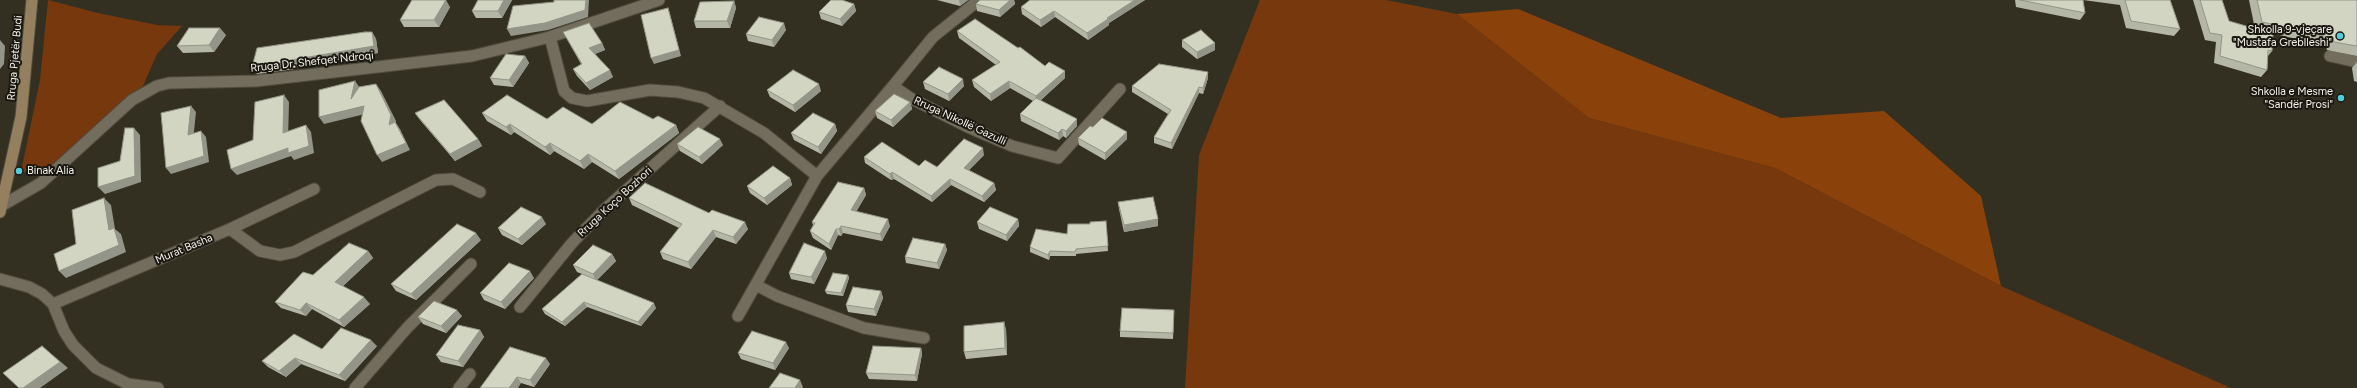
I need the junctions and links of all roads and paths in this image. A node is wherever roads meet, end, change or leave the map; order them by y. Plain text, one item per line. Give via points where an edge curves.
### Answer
1 (32, 0) edge
2 (659, 0) edge
3 (979, 0) edge
4 (550, 37) junction
5 (2330, 56) dead end
6 (2357, 62) edge
7 (893, 86) junction
8 (1120, 89) dead end
9 (720, 106) junction
10 (817, 176) junction
11 (314, 189) dead end
12 (480, 192) dead end
13 (1, 209) edge
14 (230, 229) junction
15 (471, 264) dead end
16 (0, 279) edge
17 (756, 285) junction
18 (53, 304) junction
19 (520, 307) dead end
20 (738, 316) dead end
21 (924, 338) dead end
22 (470, 374) dead end
23 (158, 388) edge
24 (355, 388) edge
25 (459, 388) edge

1 - 13 main road, Rruga Pjetër Budi via 21,117
2 - 4 street, Rruga Dr. Shefqet Ndroqi
3 - 7 street via 933,37
4 - 9 street via 564,91 572,98 587,101 650,90 698,97
4 - 13 street, Rruga Dr. Shefqet Ndroqi via 466,56 256,81 169,83 157,86 132,100 41,183
5 - 6 street
7 - 8 street, Rruga Nikollë Gazulli via 912,99 970,128 1012,146 1058,158
7 - 10 street
9 - 10 street via 764,133
9 - 19 street, Rruga Koço Bozhori via 572,242
10 - 17 street
11 - 14 street, Murat Basha
12 - 14 street via 454,179 436,180 294,252 280,255 260,251
14 - 18 street, Murat Basha
15 - 24 street via 407,328
16 - 18 street via 30,287
17 - 20 street
17 - 21 street via 777,296 857,326
18 - 23 street via 64,332 96,368 128,384
22 - 25 street

